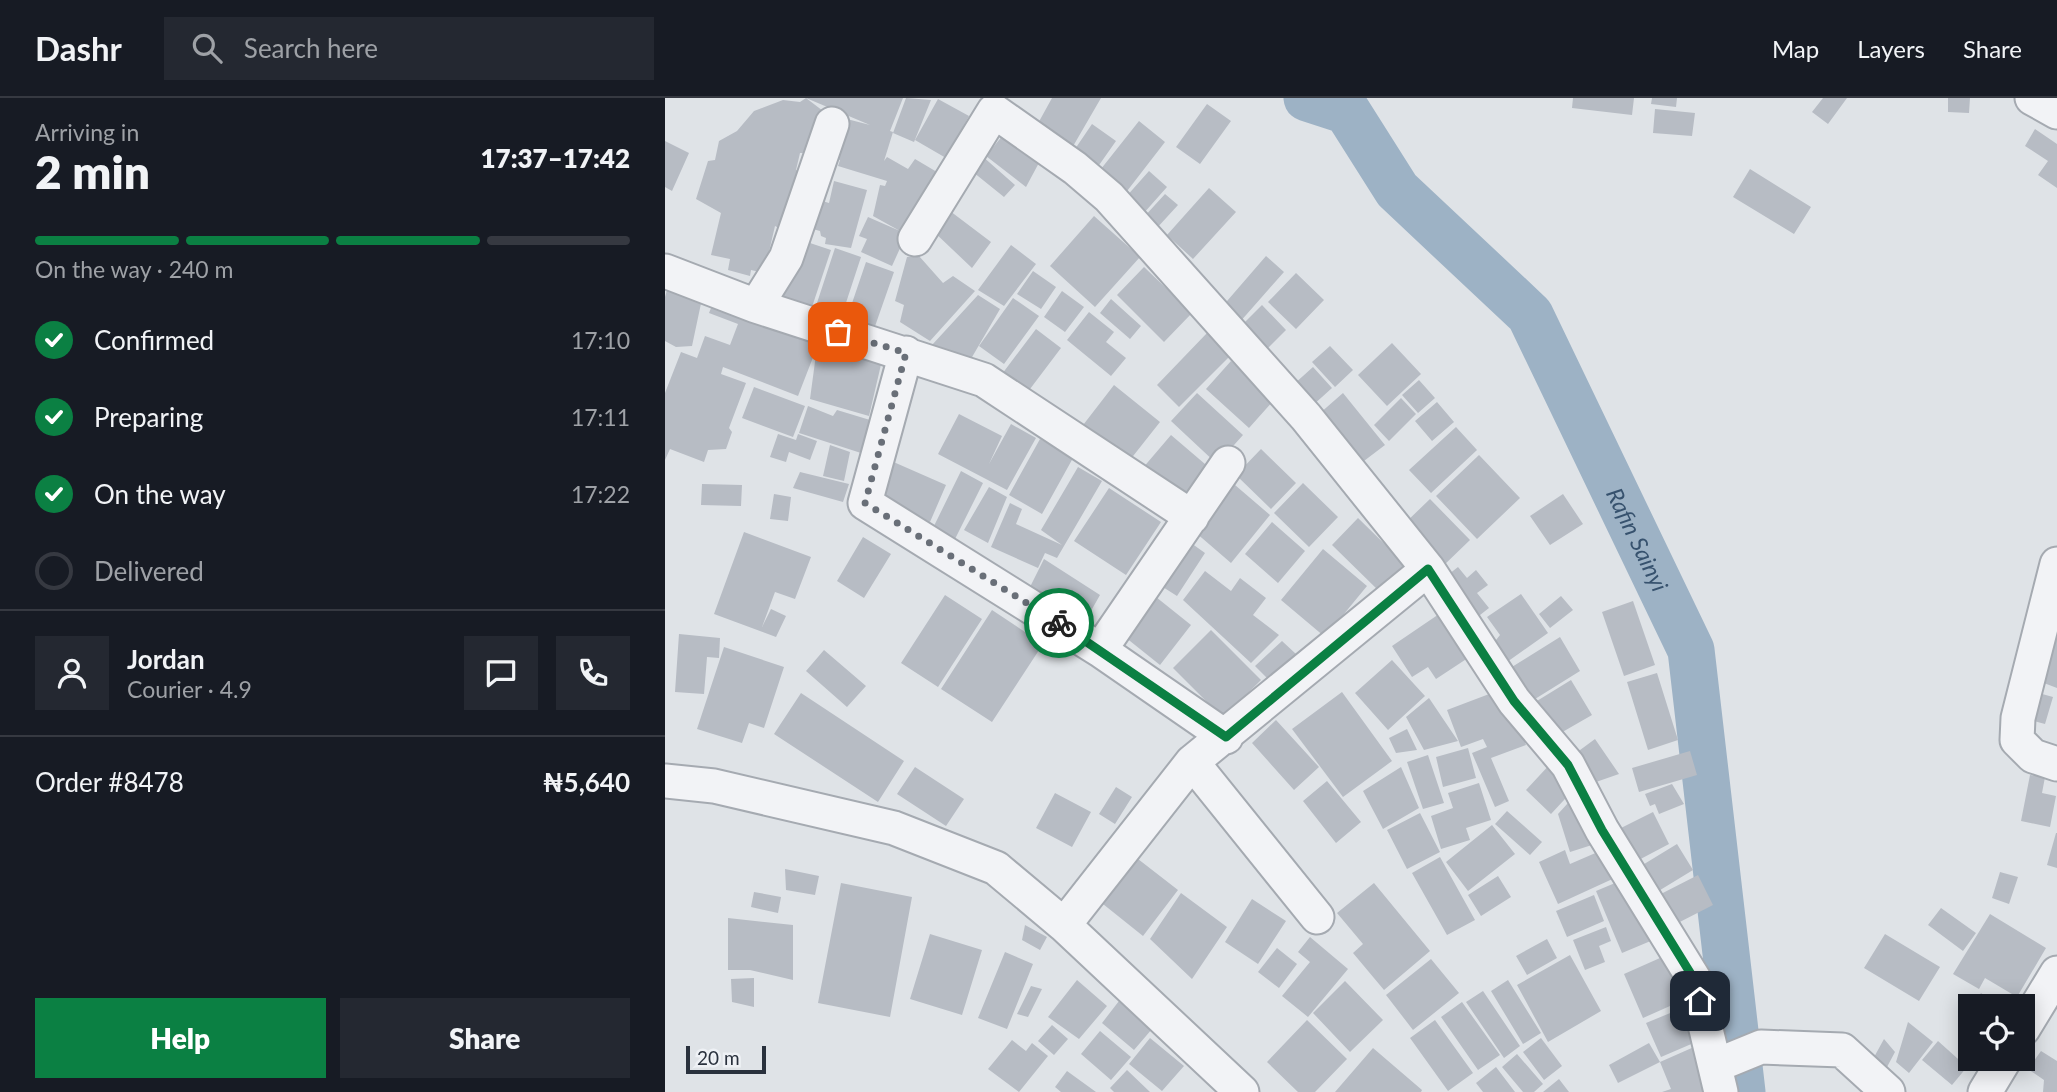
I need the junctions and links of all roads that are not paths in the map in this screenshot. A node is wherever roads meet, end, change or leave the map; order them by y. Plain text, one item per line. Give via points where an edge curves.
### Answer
1 (2032, 98) edge
2 (2057, 111) edge
3 (832, 124) dead end
4 (915, 239) dead end
5 (665, 271) edge
6 (756, 306) junction
7 (906, 353) junction
8 (1228, 463) dead end
9 (1192, 517) junction
10 (2057, 564) edge
11 (1428, 569) junction
12 (2051, 614) edge
13 (1101, 650) junction
14 (1226, 737) junction
15 (1192, 762) junction
16 (2057, 764) edge
17 (665, 781) edge
18 (1317, 917) dead end
19 (1064, 925) junction
20 (2057, 973) edge
21 (2035, 1009) edge
22 (1998, 1071) edge
23 (1719, 1078) edge
24 (1242, 1092) edge
25 (1888, 1092) edge
26 (1985, 1092) edge

1 - 2 street
3 - 6 street via 786,258
4 - 11 street via 994,111 1109,197 1306,417
5 - 6 street
6 - 7 street
7 - 9 street via 984,380
7 - 13 street via 865,503
8 - 9 street
9 - 13 street
10 - 12 street
11 - 14 street
11 - 23 street via 1514,701 1568,765 1602,830 1694,979
12 - 16 street via 2018,718 2017,740 2033,756
13 - 14 street
14 - 15 street
15 - 18 street
15 - 19 street
17 - 19 street via 714,786 894,828 996,868
19 - 24 street
20 - 21 street
22 - 26 street
23 - 25 street via 1761,1047 1842,1050

